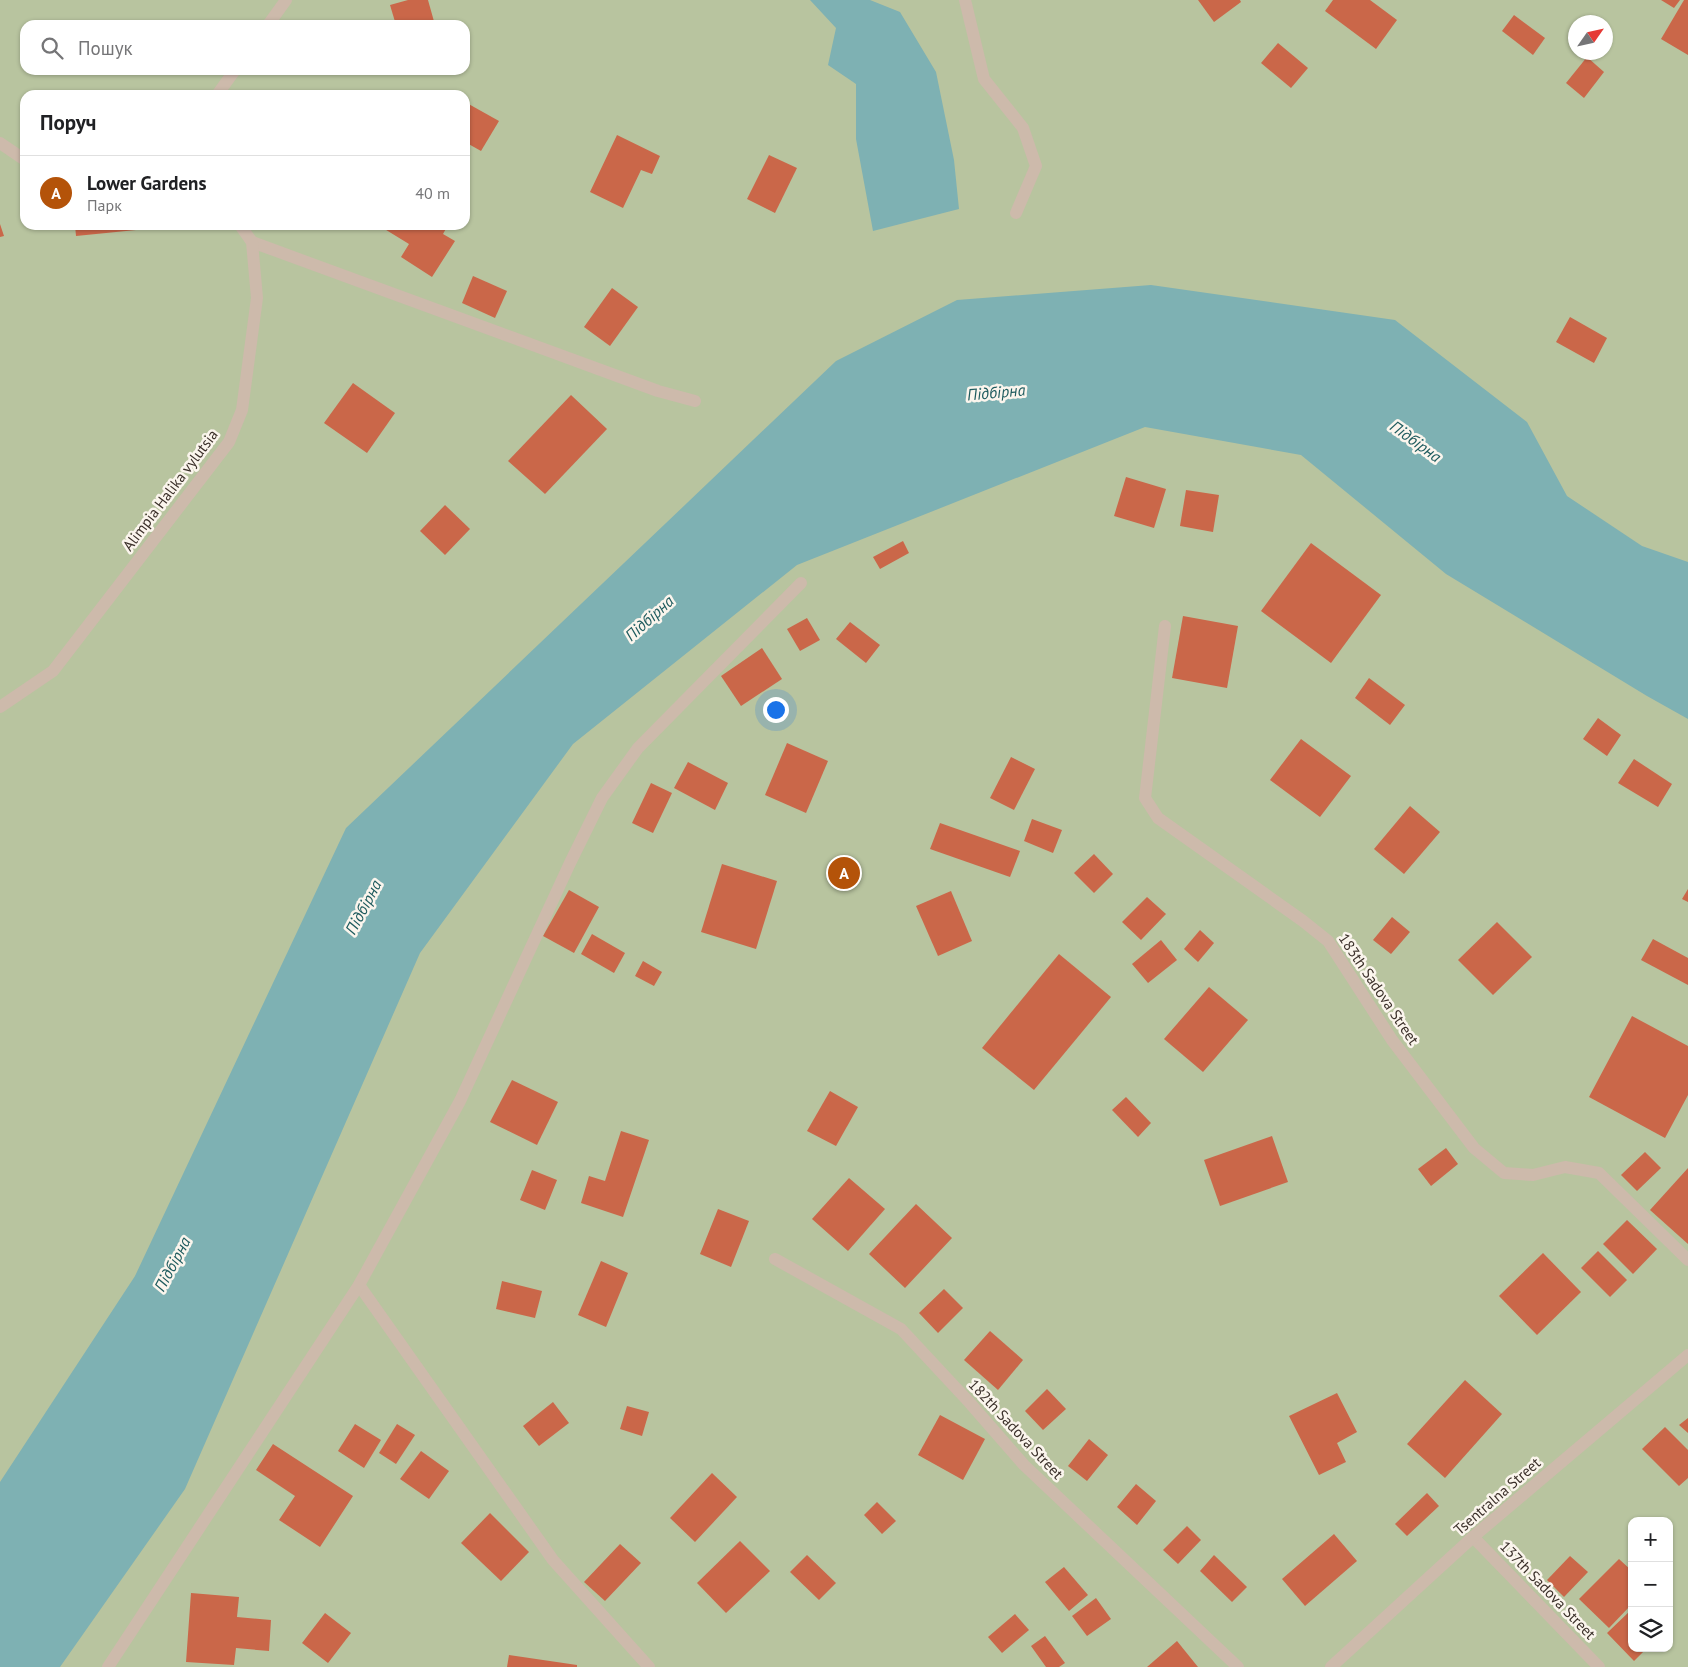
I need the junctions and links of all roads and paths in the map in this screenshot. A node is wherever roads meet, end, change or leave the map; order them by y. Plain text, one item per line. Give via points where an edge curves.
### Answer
1 (286, 0) edge
2 (965, 0) edge
3 (272, 20) edge
4 (231, 75) edge
5 (221, 90) edge
6 (0, 142) edge
7 (20, 156) edge
8 (1016, 213) dead end
9 (244, 230) edge
10 (252, 242) junction
11 (696, 401) dead end
12 (801, 583) dead end
13 (1165, 626) dead end
14 (0, 707) edge
15 (775, 1259) dead end
16 (1688, 1260) edge
17 (359, 1285) junction
18 (1688, 1355) edge
19 (1473, 1537) junction
20 (108, 1667) edge
21 (648, 1667) edge
22 (1238, 1667) edge
23 (1331, 1667) edge
24 (1599, 1667) edge

1 - 3 street
2 - 8 street via 984,79 1023,128 1036,166
4 - 5 street
6 - 7 street
9 - 10 street
10 - 11 street via 658,391
10 - 14 street, Alimpia Halika vylutsia via 257,298 242,410 229,442 53,670
12 - 17 street via 638,748 602,798 460,1102
13 - 16 street, 183th Sadova Street via 1145,798 1158,818 1328,941 1392,1040 1474,1148 1504,1173 1533,1175 1565,1167 1599,1173
15 - 22 street, 182th Sadova Street via 901,1329 1024,1465
17 - 20 street
17 - 21 street via 553,1560
18 - 19 street, Tsentralna Street
19 - 23 street, Tsentralna Street
19 - 24 street, 137th Sadova Street

